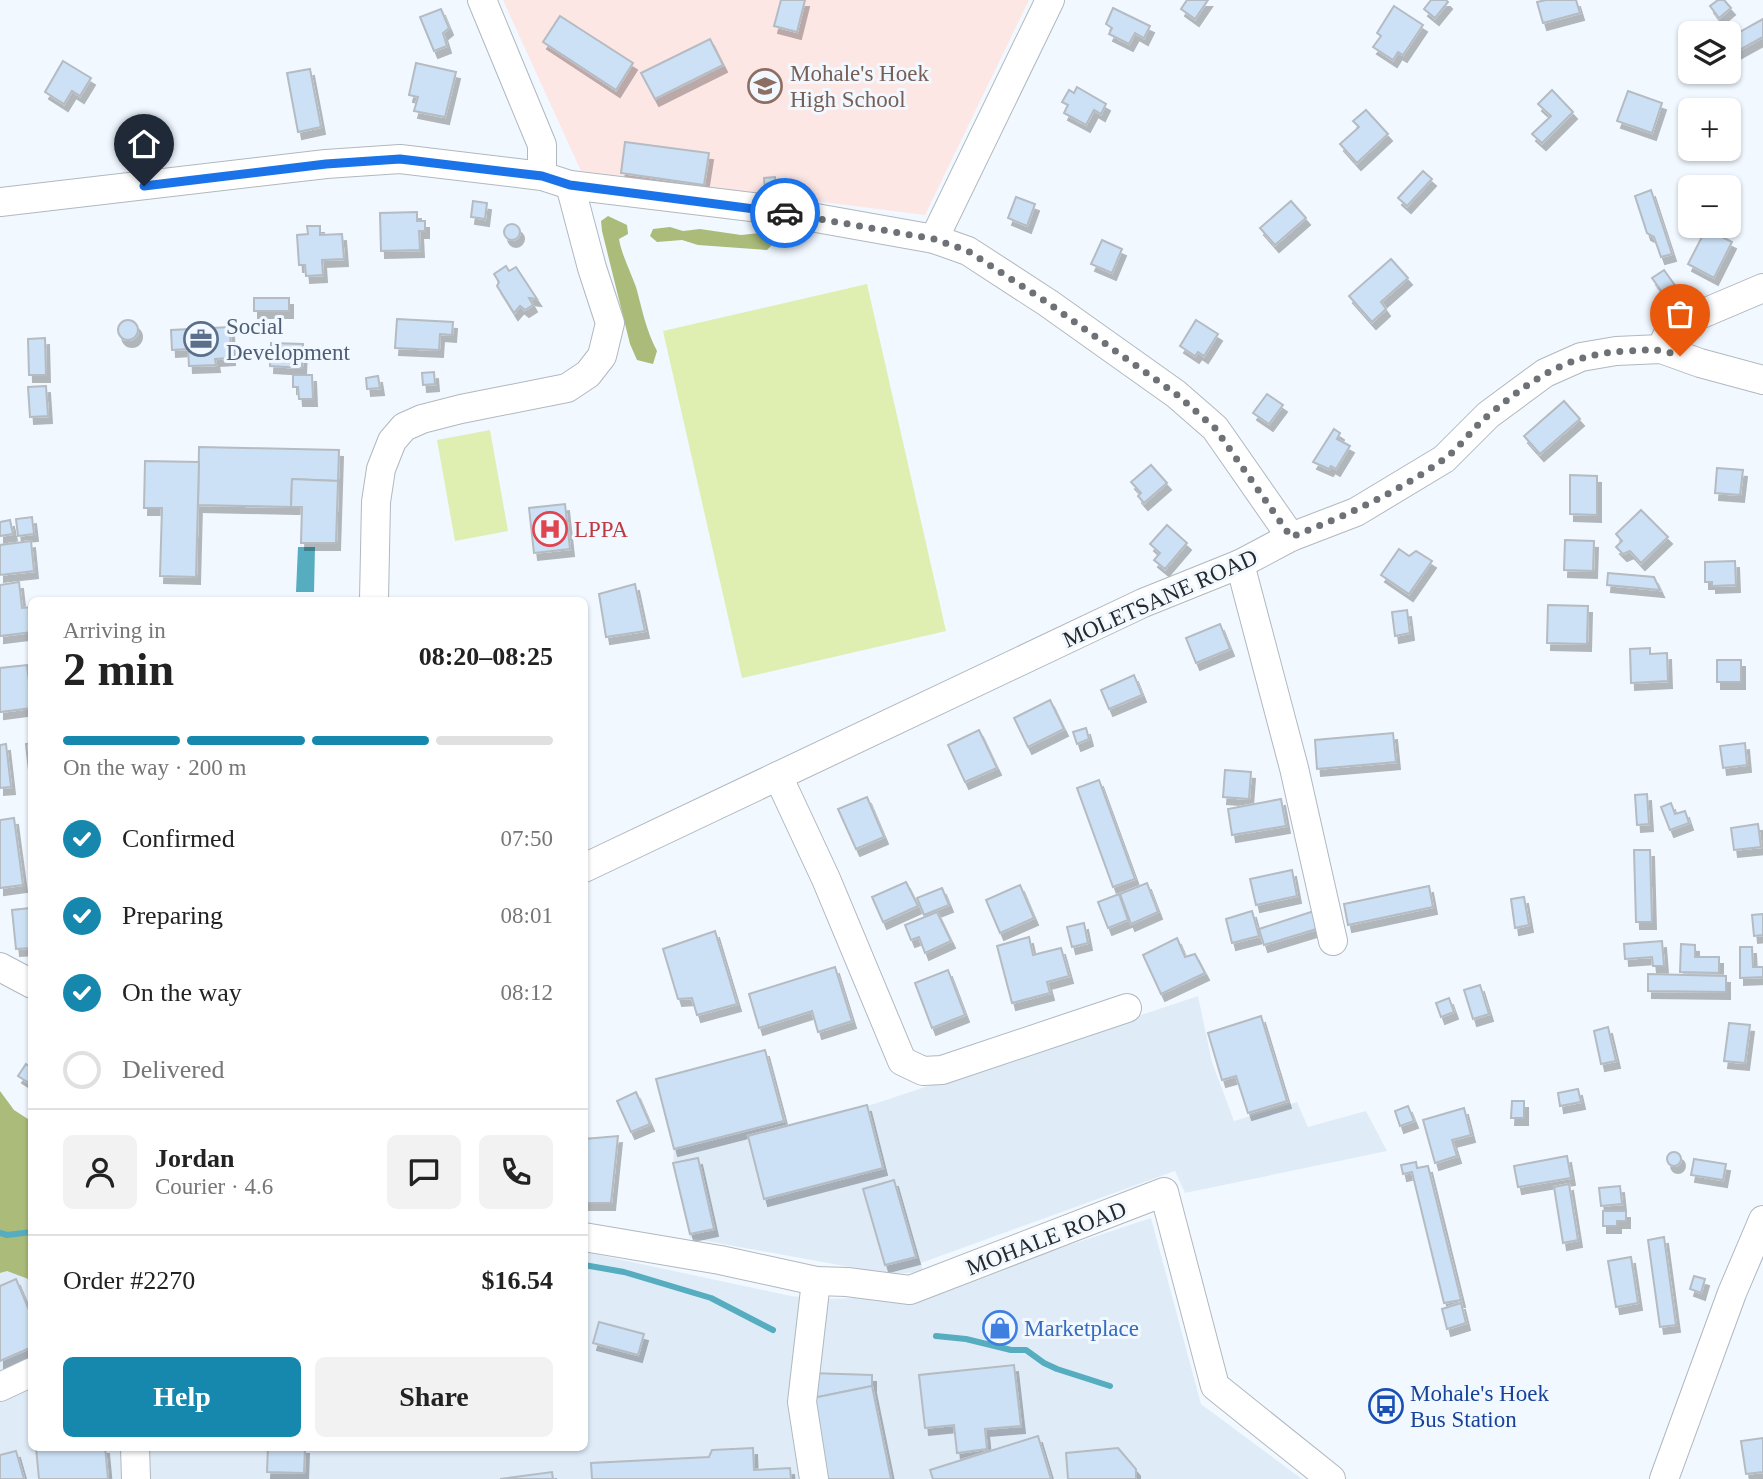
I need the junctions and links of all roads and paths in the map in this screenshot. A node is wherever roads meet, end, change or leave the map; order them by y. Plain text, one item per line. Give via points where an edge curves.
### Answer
1 (482, 0) edge
2 (1050, 0) edge
3 (542, 176) junction
4 (570, 185) junction
5 (0, 202) edge
6 (934, 239) junction
7 (1763, 288) edge
8 (1661, 349) junction
9 (1763, 380) edge
10 (1291, 537) junction
11 (1240, 564) junction
12 (373, 597) edge
13 (778, 776) junction
14 (588, 866) edge
15 (1333, 941) dead end
16 (0, 967) edge
17 (28, 982) edge
18 (1127, 1007) dead end
19 (1763, 1220) edge
20 (588, 1238) edge
21 (816, 1281) junction
22 (28, 1374) edge
23 (0, 1387) edge
24 (135, 1451) edge
25 (136, 1479) edge
26 (814, 1479) edge
27 (1331, 1479) edge
28 (1664, 1479) edge

1 - 3 street via 542,145
2 - 6 street
3 - 4 street
3 - 5 street via 400,159
4 - 6 street via 760,208
4 - 12 street via 610,323 602,356 588,374 567,388 461,409 404,427 388,448 381,469
6 - 10 street via 968,251 1176,394 1215,428
7 - 8 street via 1671,327
8 - 9 street, MOLETSANE ROAD
8 - 10 street, MOLETSANE ROAD via 1581,357 1545,373 1488,415 1444,459 1356,512
10 - 11 street, MOLETSANE ROAD
11 - 13 street, MOLETSANE ROAD via 1143,603
11 - 15 street via 1294,768
13 - 14 street, MOLETSANE ROAD
13 - 18 street via 902,1061 923,1071 942,1070
16 - 17 street
19 - 28 street
20 - 21 street, MOHALE ROAD
21 - 26 street via 802,1402
21 - 27 street, MOHALE ROAD via 910,1290 1164,1192 1215,1387
22 - 23 street
24 - 25 street

